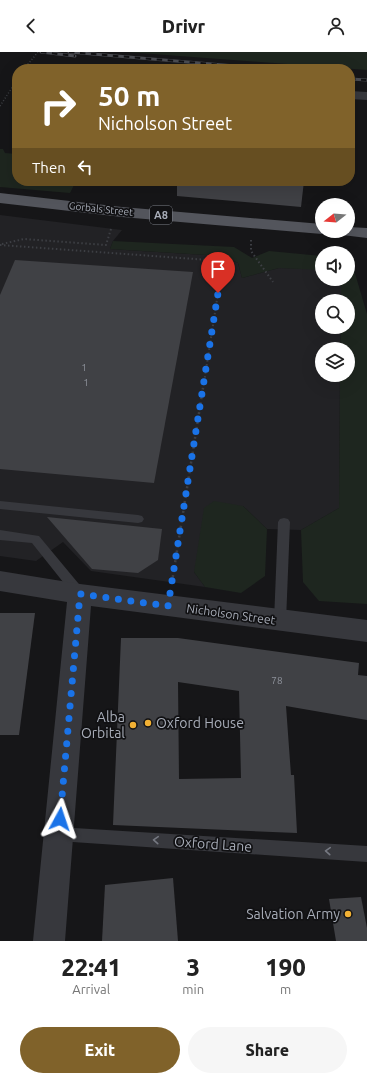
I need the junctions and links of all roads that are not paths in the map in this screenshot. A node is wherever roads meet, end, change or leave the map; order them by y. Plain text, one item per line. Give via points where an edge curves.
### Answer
1 (355, 95) edge
2 (367, 96) edge
3 (0, 198) edge
4 (315, 228) edge
5 (355, 232) edge
6 (367, 233) edge
7 (0, 505) edge
8 (138, 519) dead end
9 (284, 522) dead end
10 (0, 535) edge
11 (0, 581) edge
12 (80, 594) junction
13 (280, 621) junction
14 (367, 631) edge
15 (58, 834) junction
16 (367, 854) edge
17 (49, 941) edge

1 - 2 street
3 - 4 main road, Gorbals Street / A8 via 122,212
5 - 6 main road
7 - 8 lane
9 - 13 lane
10 - 12 lane via 35,539
11 - 12 street, Nicholson Street
12 - 13 street, Nicholson Street
12 - 15 street
13 - 14 street, Nicholson Street
16 -> 15 lane, Oxford Lane
15 - 17 street

